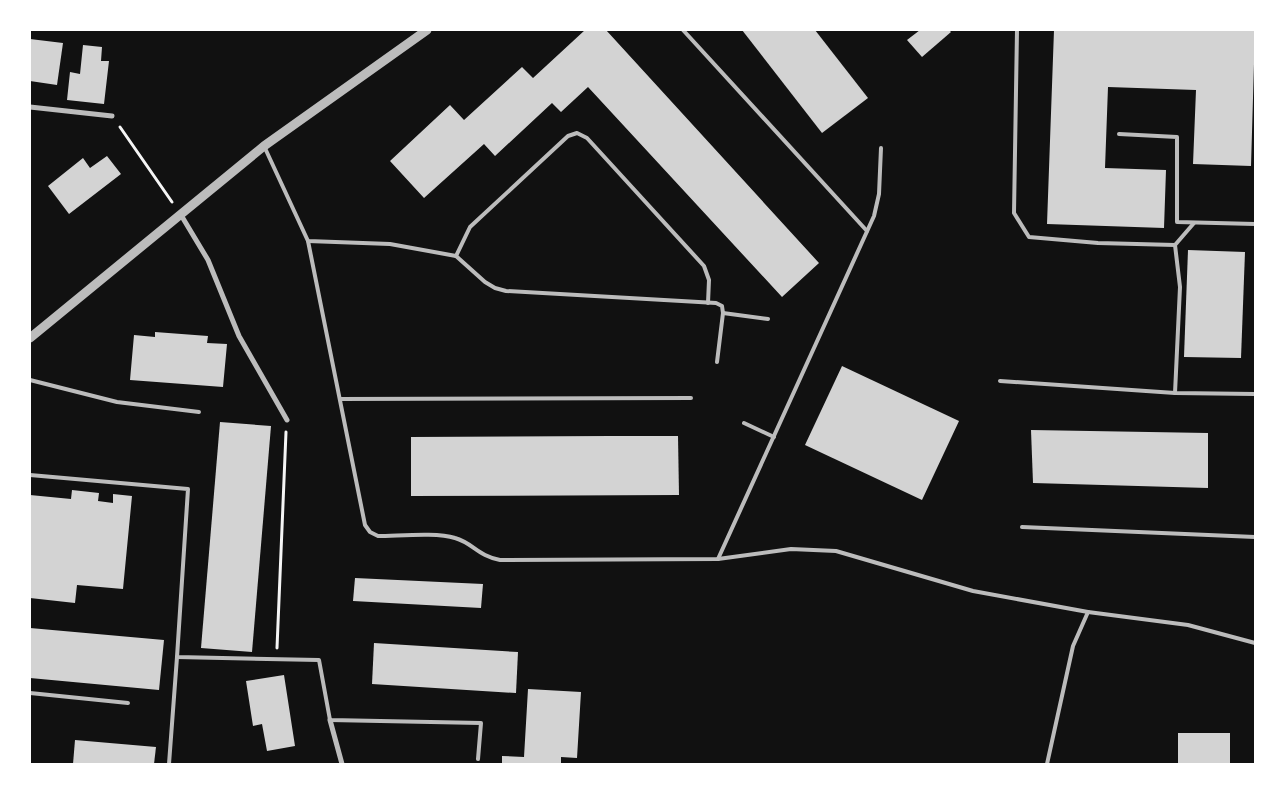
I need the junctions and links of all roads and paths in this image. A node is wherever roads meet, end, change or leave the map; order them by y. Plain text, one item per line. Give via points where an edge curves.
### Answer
1 (427, 30) edge
2 (683, 30) edge
3 (1017, 30) edge
4 (30, 107) edge
5 (112, 116) joint
6 (1119, 134) dead end
7 (264, 146) junction
8 (881, 148) dead end
9 (181, 215) junction
10 (1194, 222) junction
11 (1255, 224) edge
12 (867, 231) junction
13 (308, 241) junction
14 (1175, 245) junction
15 (456, 256) junction
16 (708, 303) junction
17 (723, 313) junction
18 (768, 319) dead end
19 (30, 338) edge
20 (717, 362) dead end
21 (30, 380) edge
22 (1000, 381) dead end
23 (1175, 393) junction
24 (1255, 394) edge
25 (691, 398) dead end
26 (340, 399) junction
27 (199, 412) dead end
28 (287, 420) joint
29 (744, 423) dead end
30 (774, 437) junction
31 (30, 475) edge
32 (1022, 527) dead end
33 (1255, 537) edge
34 (718, 559) junction
35 (1088, 612) junction
36 (1255, 642) edge
37 (177, 657) junction
38 (276, 659) junction
39 (30, 693) edge
40 (128, 703) dead end
41 (330, 720) junction
42 (478, 758) dead end
43 (169, 764) edge
44 (342, 764) edge
45 (1047, 764) edge

1 - 7 street
2 - 12 lane
3 - 14 lane via 1014,213 1029,238
4 - 5 street
5 - 9 path
6 - 10 lane via 1177,137 1176,222
7 - 9 street
7 - 13 lane
8 - 12 lane via 877,205
9 - 19 street
9 - 28 street via 208,260 239,336
10 - 11 lane
10 - 14 lane
12 - 30 lane
13 - 15 lane via 390,244
13 - 26 lane
14 - 23 lane via 1180,287
15 - 16 lane via 485,282 506,291
15 - 16 lane via 470,227 568,136 577,133 587,138 704,266 709,280
16 - 17 lane via 722,306
17 - 18 lane
17 - 20 lane
21 - 27 lane via 117,402
22 - 23 lane
23 - 24 lane
25 - 26 lane
26 - 34 lane via 365,526 378,536 450,537 489,558 500,560
28 - 38 path
29 - 30 lane
30 - 34 lane
31 - 37 lane via 188,489
32 - 33 lane
34 - 35 lane via 792,549 836,551 973,591
35 - 36 lane via 1188,625
35 - 45 lane via 1073,646
37 - 38 lane
37 - 43 lane
38 - 41 lane via 319,660
39 - 40 lane
41 - 42 lane via 480,723
41 - 44 street

